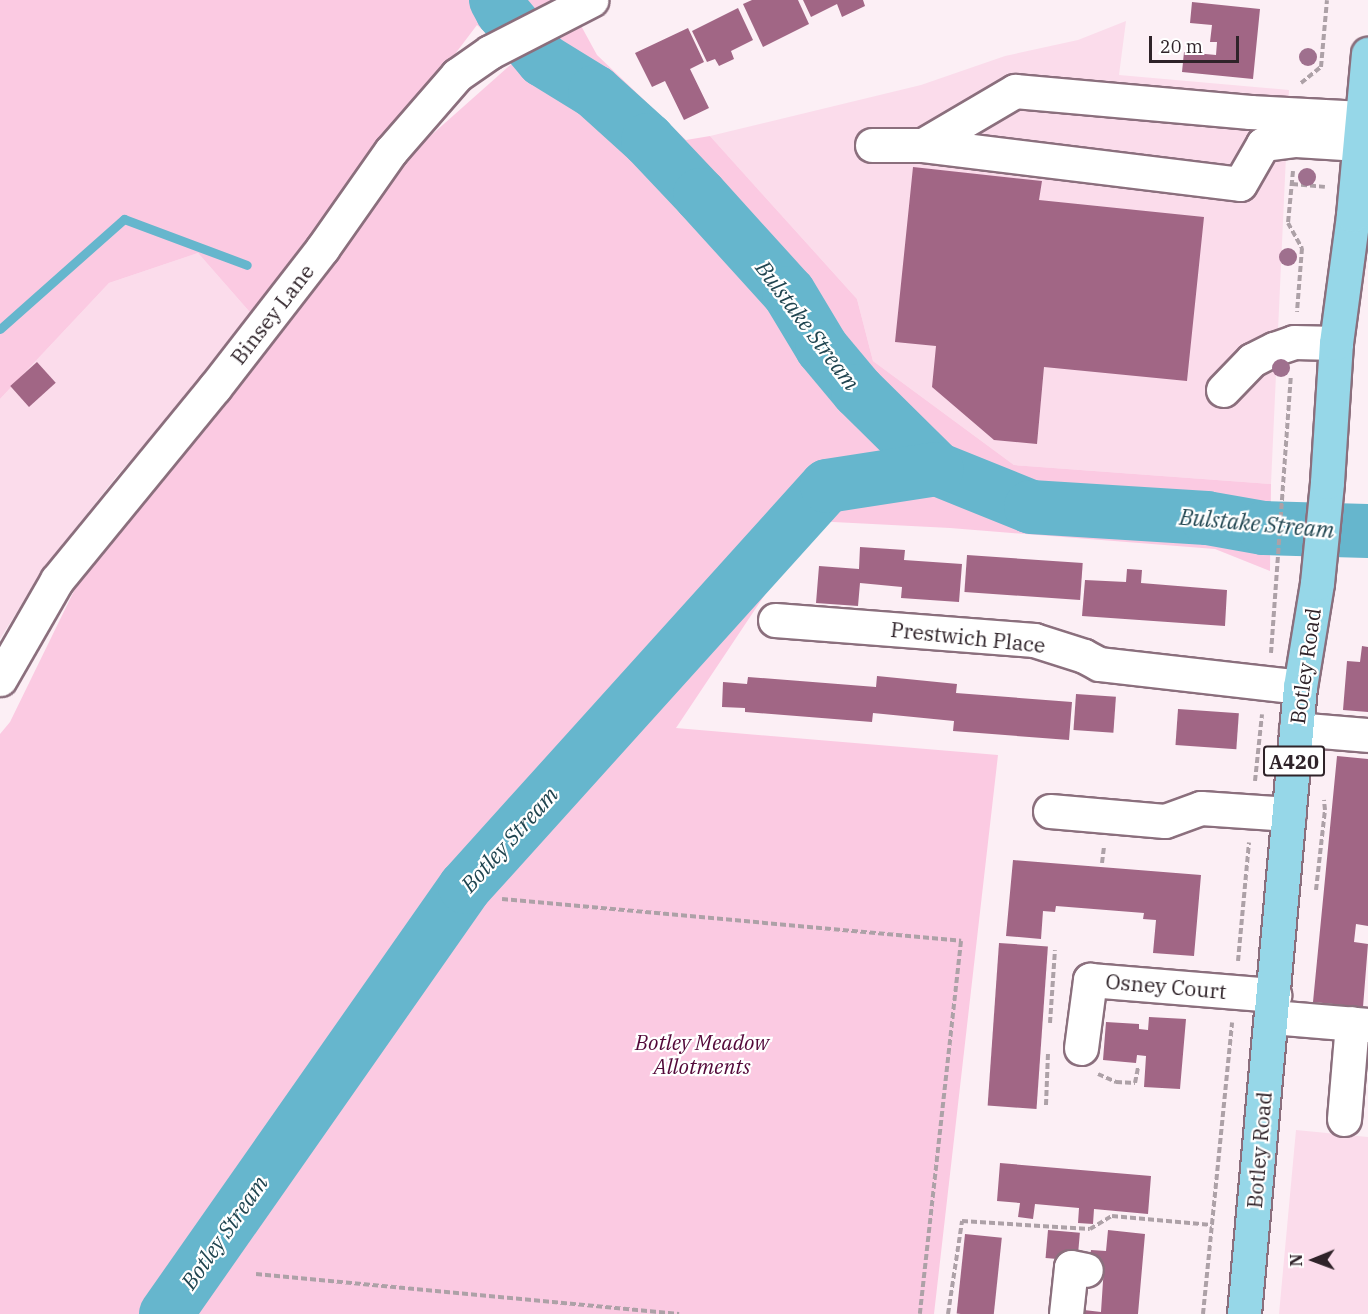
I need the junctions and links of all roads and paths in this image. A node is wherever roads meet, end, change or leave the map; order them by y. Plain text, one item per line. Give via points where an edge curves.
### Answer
1 (591, 0) edge
2 (1327, 0) edge
3 (1368, 54) edge
4 (1301, 82) dead end
5 (1250, 112) junction
6 (1361, 131) junction
7 (1263, 144) junction
8 (872, 145) dead end
9 (923, 145) junction
10 (1294, 162) dead end
11 (1360, 215) edge
12 (1296, 323) dead end
13 (1336, 343) junction
14 (1223, 390) dead end
15 (1288, 401) dead end
16 (775, 620) dead end
17 (1270, 656) dead end
18 (0, 679) edge
19 (1300, 687) junction
20 (1296, 729) junction
21 (1368, 735) edge
22 (1050, 811) dead end
23 (1289, 814) junction
24 (502, 899) dead end
25 (1273, 1006) junction
26 (1360, 1024) edge
27 (1081, 1048) joint
28 (1138, 1067) dead end
29 (1344, 1119) dead end
30 (1212, 1226) dead end
31 (1086, 1269) dead end
32 (256, 1274) dead end
33 (679, 1314) edge
34 (920, 1314) edge
35 (948, 1314) edge
36 (1066, 1314) edge
37 (1244, 1314) edge

1 - 18 street, Binsey Lane via 490,52 457,75 391,151 322,249 215,387 57,580
2 - 4 path via 1321,67
3 - 6 main road, Botley Road / A420
5 - 6 street
5 - 7 street
5 - 9 street via 1015,91
6 - 7 street
6 - 11 main road, Botley Road / A420
7 - 9 street via 1240,184
8 - 9 street
10 - 12 path via 1288,223 1302,248
11 - 13 main road, Botley Road / A420
13 - 14 street via 1294,342 1274,349 1252,360
13 - 19 main road, Botley Road / A420 via 1317,583
15 - 17 path
16 - 19 street, Prestwich Place via 1034,640 1100,664
19 - 20 main road, Botley Road / A420
20 - 21 street
20 - 23 main road, Botley Road / A420
22 - 23 street via 1165,821 1201,808
23 - 25 main road, Botley Road / A420
24 - 34 path via 961,941
25 - 26 street
25 - 27 street, Osney Court via 1090,980
25 - 37 main road, Botley Road / A420
26 - 29 street
27 - 28 path via 1100,1076 1116,1082 1135,1083
30 - 35 path via 1112,1216 1090,1228 962,1221
31 - 36 street via 1071,1267
32 - 33 path

